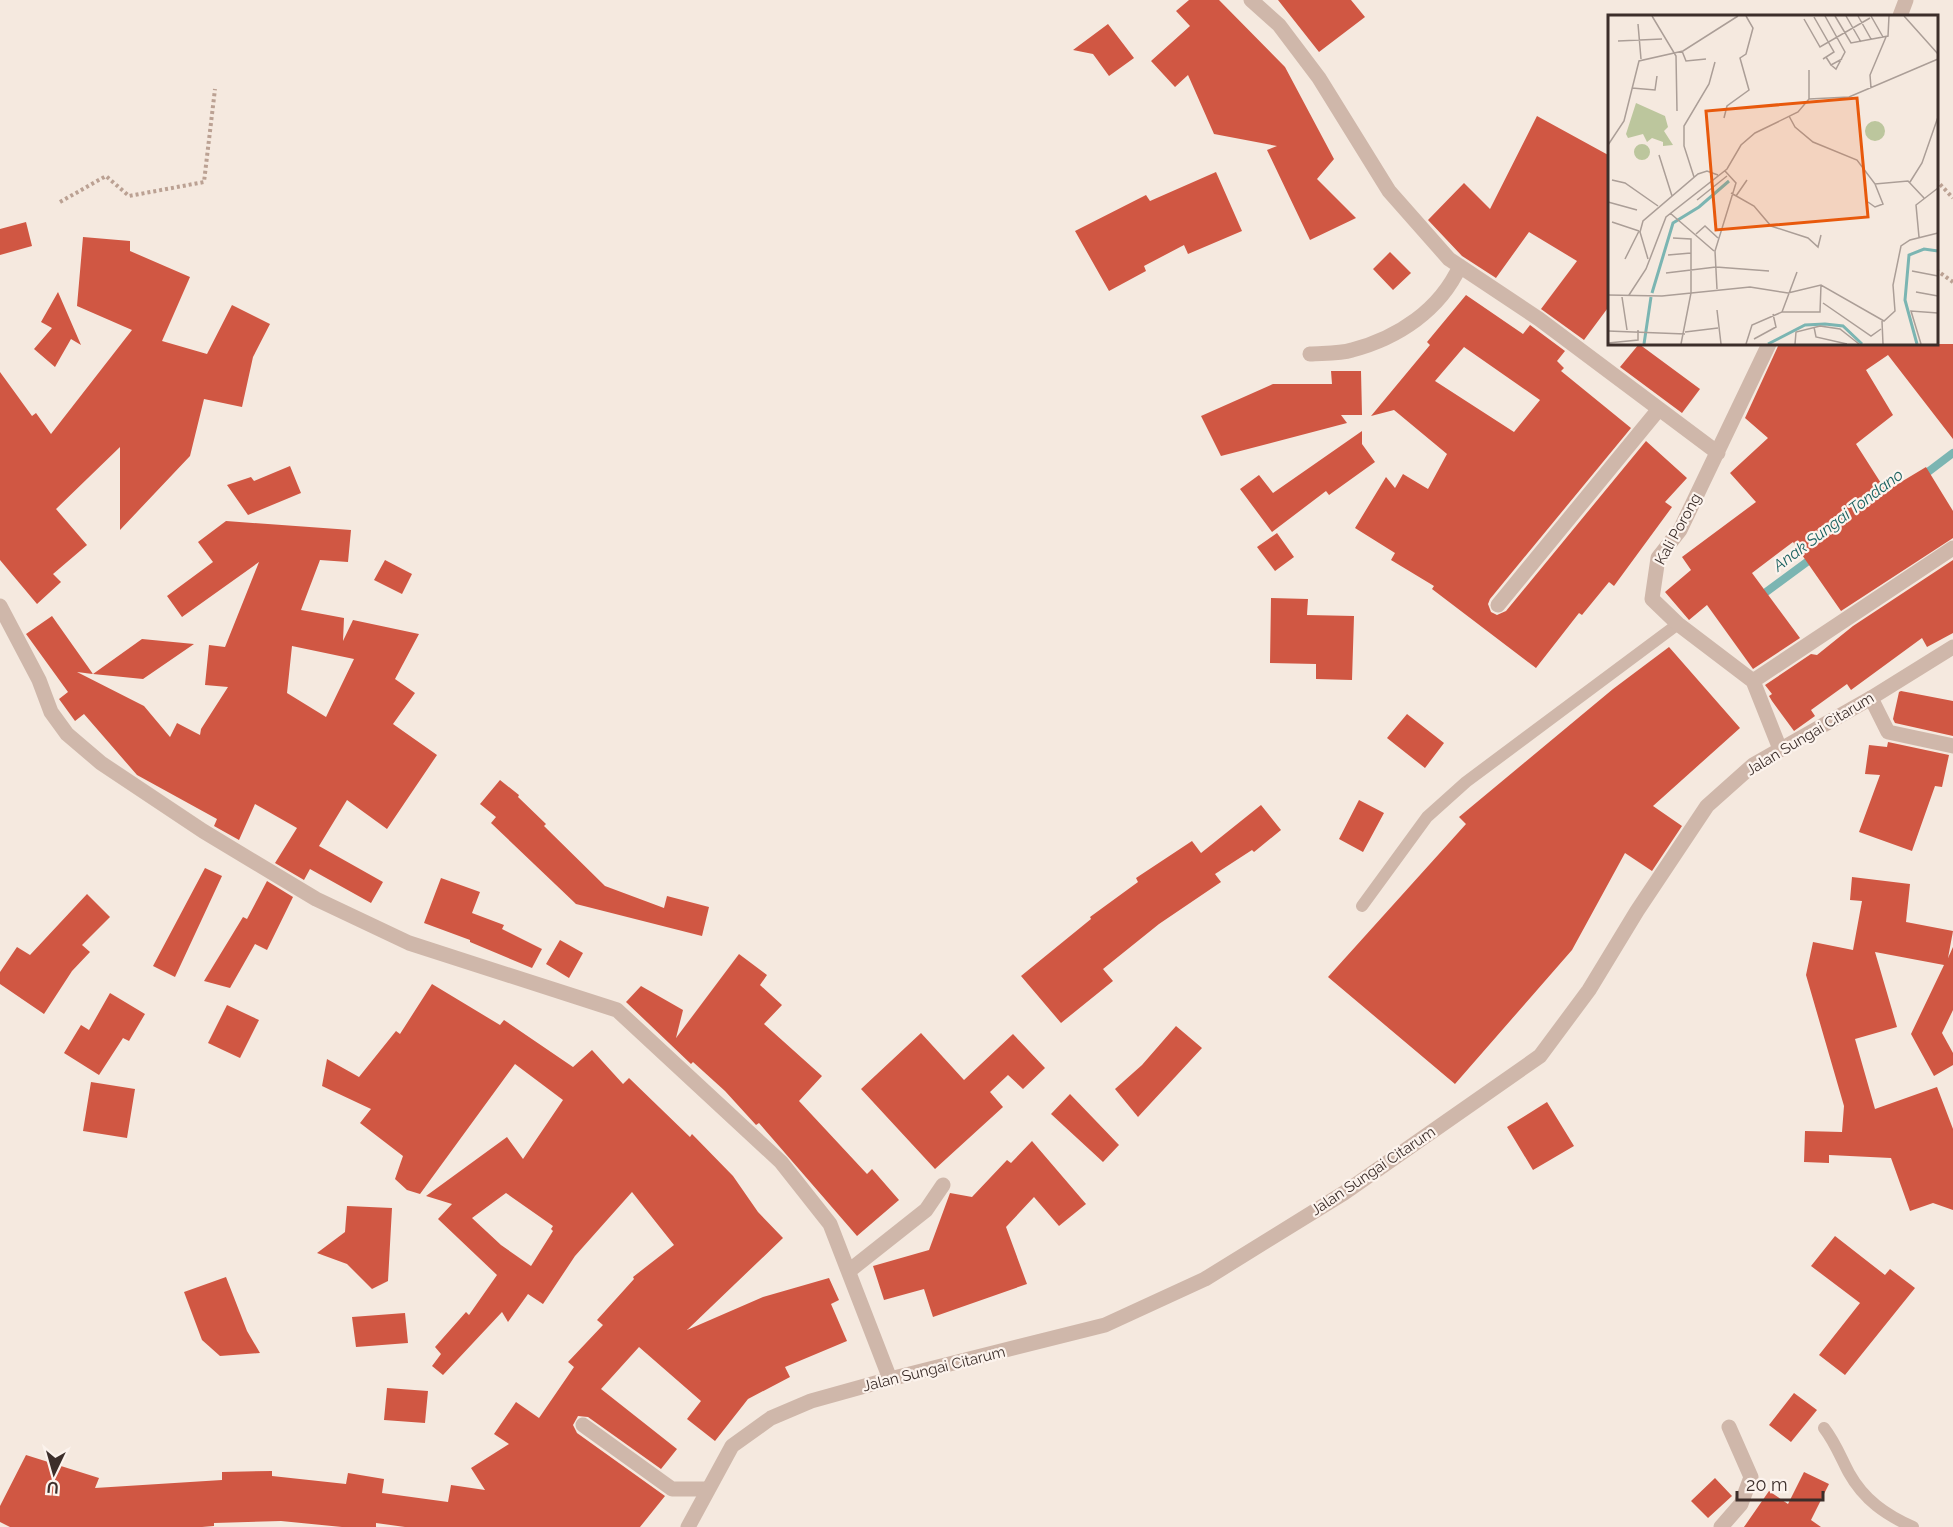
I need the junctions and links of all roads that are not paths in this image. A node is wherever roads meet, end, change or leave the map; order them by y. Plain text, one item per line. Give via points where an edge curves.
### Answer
1 (1251, 0) edge
2 (1906, 0) edge
3 (1900, 15) edge
4 (1460, 266) junction
5 (1769, 345) edge
6 (1310, 354) dead end
7 (1659, 409) junction
8 (1718, 453) junction
9 (1953, 548) edge
10 (1498, 605) dead end
11 (0, 606) edge
12 (1678, 624) junction
13 (1953, 647) edge
14 (1752, 681) junction
15 (1871, 698) junction
16 (1953, 746) edge
17 (1780, 749) junction
18 (1362, 906) dead end
19 (943, 1185) dead end
20 (849, 1271) junction
21 (890, 1379) junction
22 (583, 1425) dead end
23 (1729, 1427) dead end
24 (1824, 1428) dead end
25 (707, 1489) junction
26 (688, 1527) edge
27 (1721, 1527) edge
28 (1913, 1527) edge

1 - 4 street via 1279,26 1319,78 1389,191 1449,259
2 - 3 street
4 - 6 street via 1451,285 1411,324 1351,351
4 - 7 street via 1539,319
5 - 8 street, Kali Porong
7 - 8 street
7 - 10 street
8 - 12 street, Kali Porong via 1680,530 1658,558 1652,599
9 - 14 street
11 - 20 street via 39,680 51,712 67,734 101,763 202,831 316,899 409,943 617,1010 781,1162 830,1224
12 - 14 street, Kali Porong
12 - 18 lane via 1466,782 1427,817
13 - 15 street, Jalan Sungai Citarum
14 - 17 street
15 - 16 street via 1888,732
15 - 17 street, Jalan Sungai Citarum
17 - 21 street, Jalan Sungai Citarum via 1753,765 1707,806 1589,990 1540,1056 1511,1077 1344,1193 1205,1279 1105,1324
19 - 20 street via 926,1210
20 - 21 street
21 - 25 street, Jalan Sungai Citarum via 812,1401 771,1418 732,1446
22 - 25 street via 672,1489
23 - 27 street via 1751,1477 1741,1504
24 - 28 lane via 1858,1488 1872,1504
25 - 26 street, Jalan Sungai Citarum

